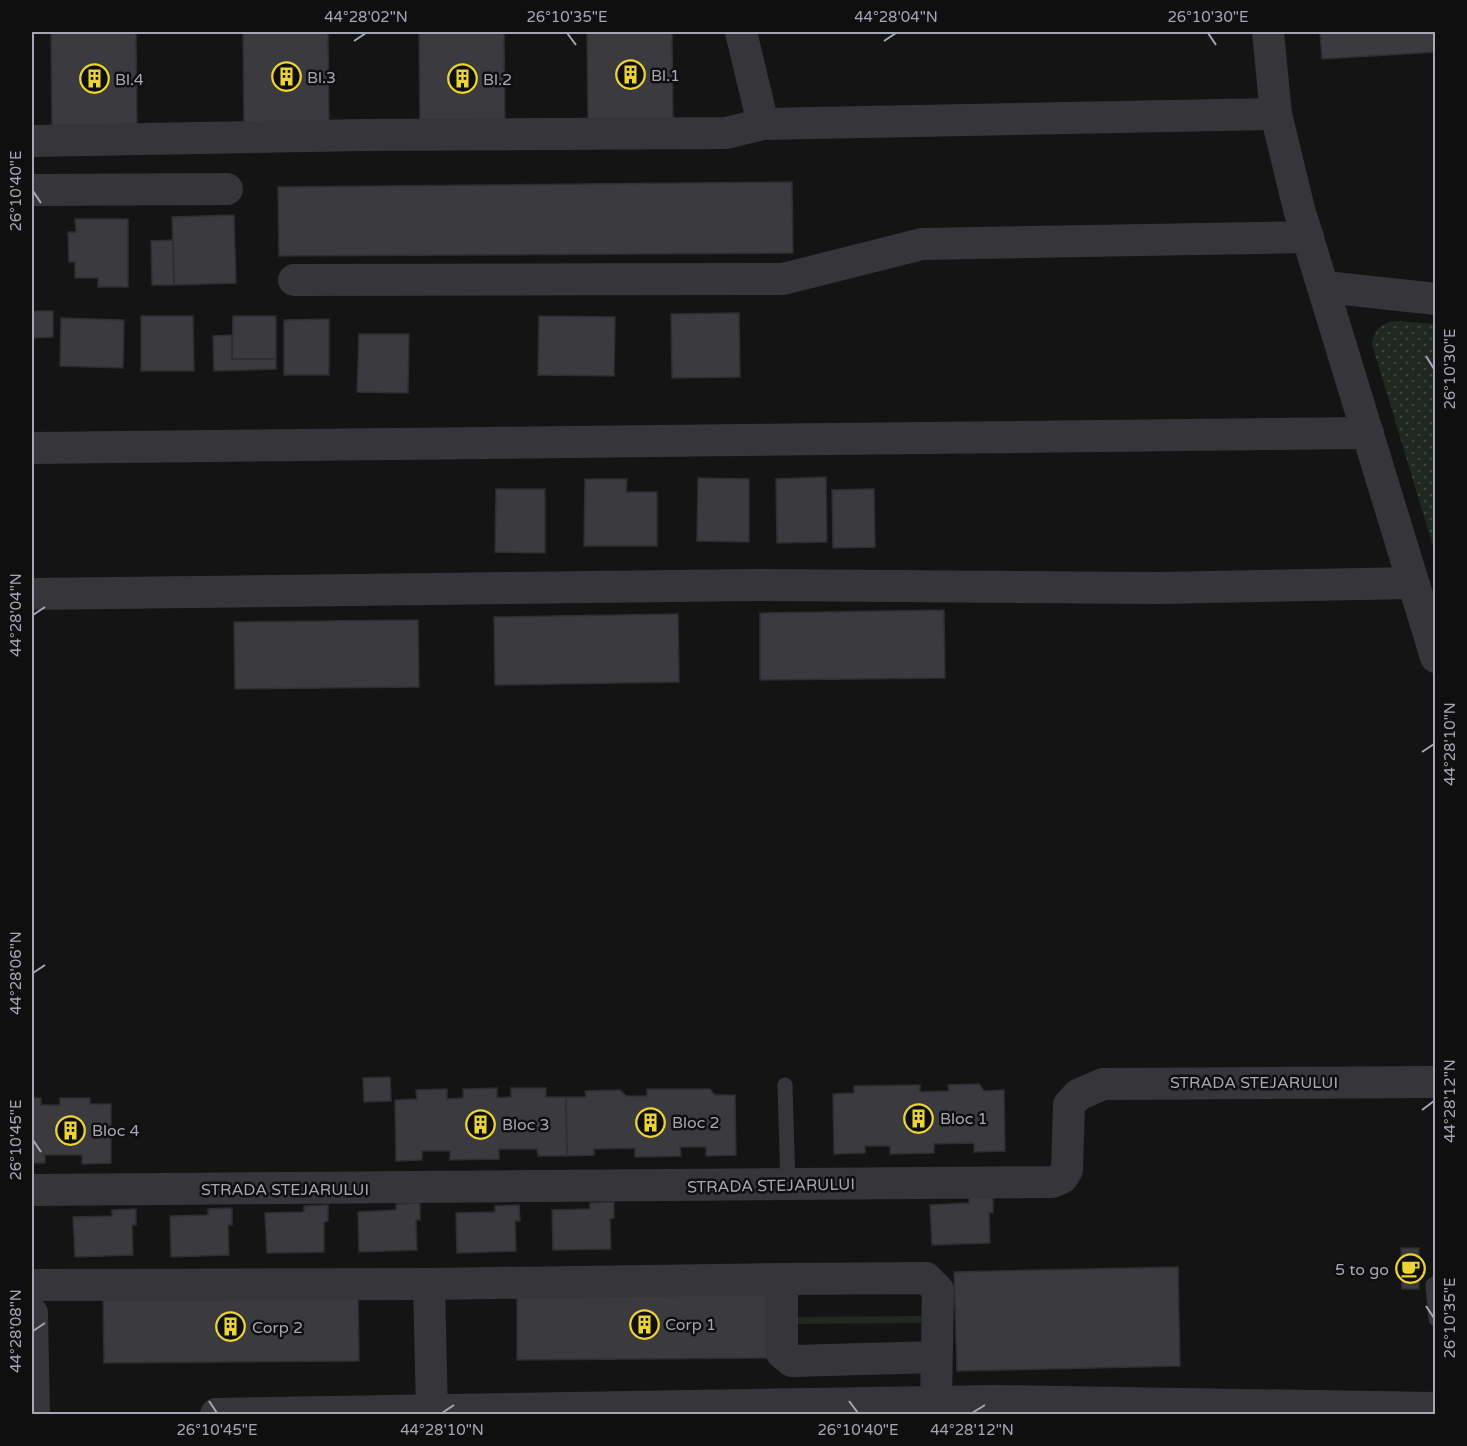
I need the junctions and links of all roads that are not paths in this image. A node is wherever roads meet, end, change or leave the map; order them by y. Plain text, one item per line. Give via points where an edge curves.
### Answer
1 (741, 32) edge
2 (1268, 32) edge
3 (1276, 114) junction
4 (763, 124) junction
5 (32, 141) edge
6 (227, 189) dead end
7 (32, 190) edge
8 (1308, 237) junction
9 (294, 280) dead end
10 (1325, 287) junction
11 (1436, 299) edge
12 (1368, 433) junction
13 (32, 448) edge
14 (1413, 584) junction
15 (32, 594) edge
16 (1436, 657) edge
17 (1436, 1082) edge
18 (784, 1086) dead end
19 (788, 1184) junction
20 (32, 1190) edge
21 (782, 1279) junction
22 (1436, 1283) edge
23 (429, 1284) junction
24 (32, 1285) edge
25 (32, 1313) edge
26 (1436, 1319) edge
27 (937, 1357) junction
28 (936, 1403) junction
29 (1436, 1408) edge
30 (432, 1412) junction
31 (34, 1414) edge
32 (216, 1414) edge

1 - 4 street
2 - 3 street
3 - 4 street
3 - 8 street
4 - 5 street via 726,133
6 - 7 street
8 - 9 street via 922,244 783,279
8 - 10 street
10 - 11 street
10 - 12 street
12 - 13 street
12 - 14 street
14 - 15 street via 1159,588 756,585
14 - 16 street
17 - 19 street, STRADA STEJARULUI via 1103,1084 1078,1095 1069,1105 1067,1170 1062,1178 1052,1182
18 - 19 lane
19 - 20 street, STRADA STEJARULUI
21 - 23 street
21 - 27 street via 926,1278 938,1290
21 - 27 street via 785,1358 792,1361
22 - 26 lane via 1432,1285
23 - 24 street
23 - 30 street
25 - 31 street
27 - 28 street
28 - 29 street
28 - 30 street
30 - 32 street

